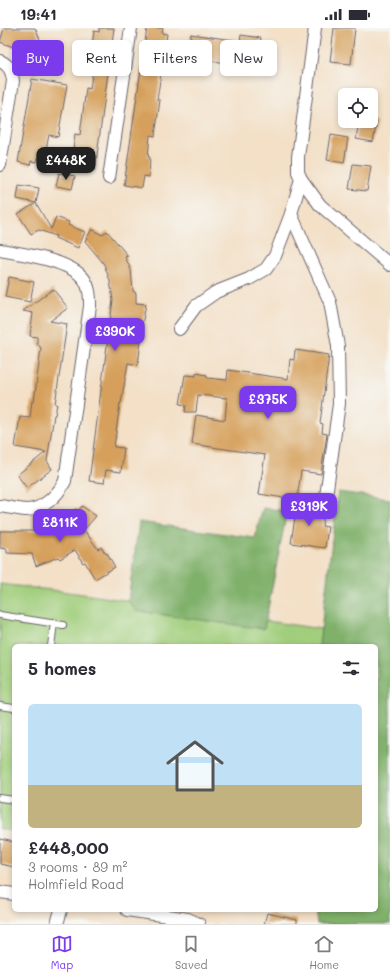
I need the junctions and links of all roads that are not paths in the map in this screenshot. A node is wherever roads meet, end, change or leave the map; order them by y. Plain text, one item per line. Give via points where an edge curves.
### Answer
1 (131, 28) edge
2 (315, 28) edge
3 (0, 61) edge
4 (0, 165) edge
5 (109, 178) dead end
6 (301, 179) junction
7 (291, 214) junction
8 (0, 250) edge
9 (390, 265) edge
10 (179, 329) dead end
11 (326, 496) dead end
12 (0, 506) edge
13 (0, 615) edge
14 (54, 624) junction
15 (63, 625) dead end
16 (51, 644) edge
17 (0, 706) edge
18 (12, 708) edge
19 (0, 798) edge
20 (12, 800) edge
21 (0, 892) edge
22 (12, 894) edge
23 (60, 912) edge
24 (141, 912) edge
25 (57, 924) edge
26 (199, 924) edge

1 - 5 street
2 - 6 street via 298,157 298,172
3 - 4 street via 12,72 13,81
6 - 7 street
6 - 9 street via 320,204
7 - 10 street via 275,256 266,269 216,292 196,306
7 - 11 street via 330,302 338,346 339,404
8 - 12 street via 70,268 84,279 90,301 65,481 57,495 37,508 27,510
13 - 14 lane
14 - 15 lane
14 - 16 lane
17 - 18 lane
19 - 20 lane
21 - 22 street
23 - 25 street
24 - 26 street via 188,919

